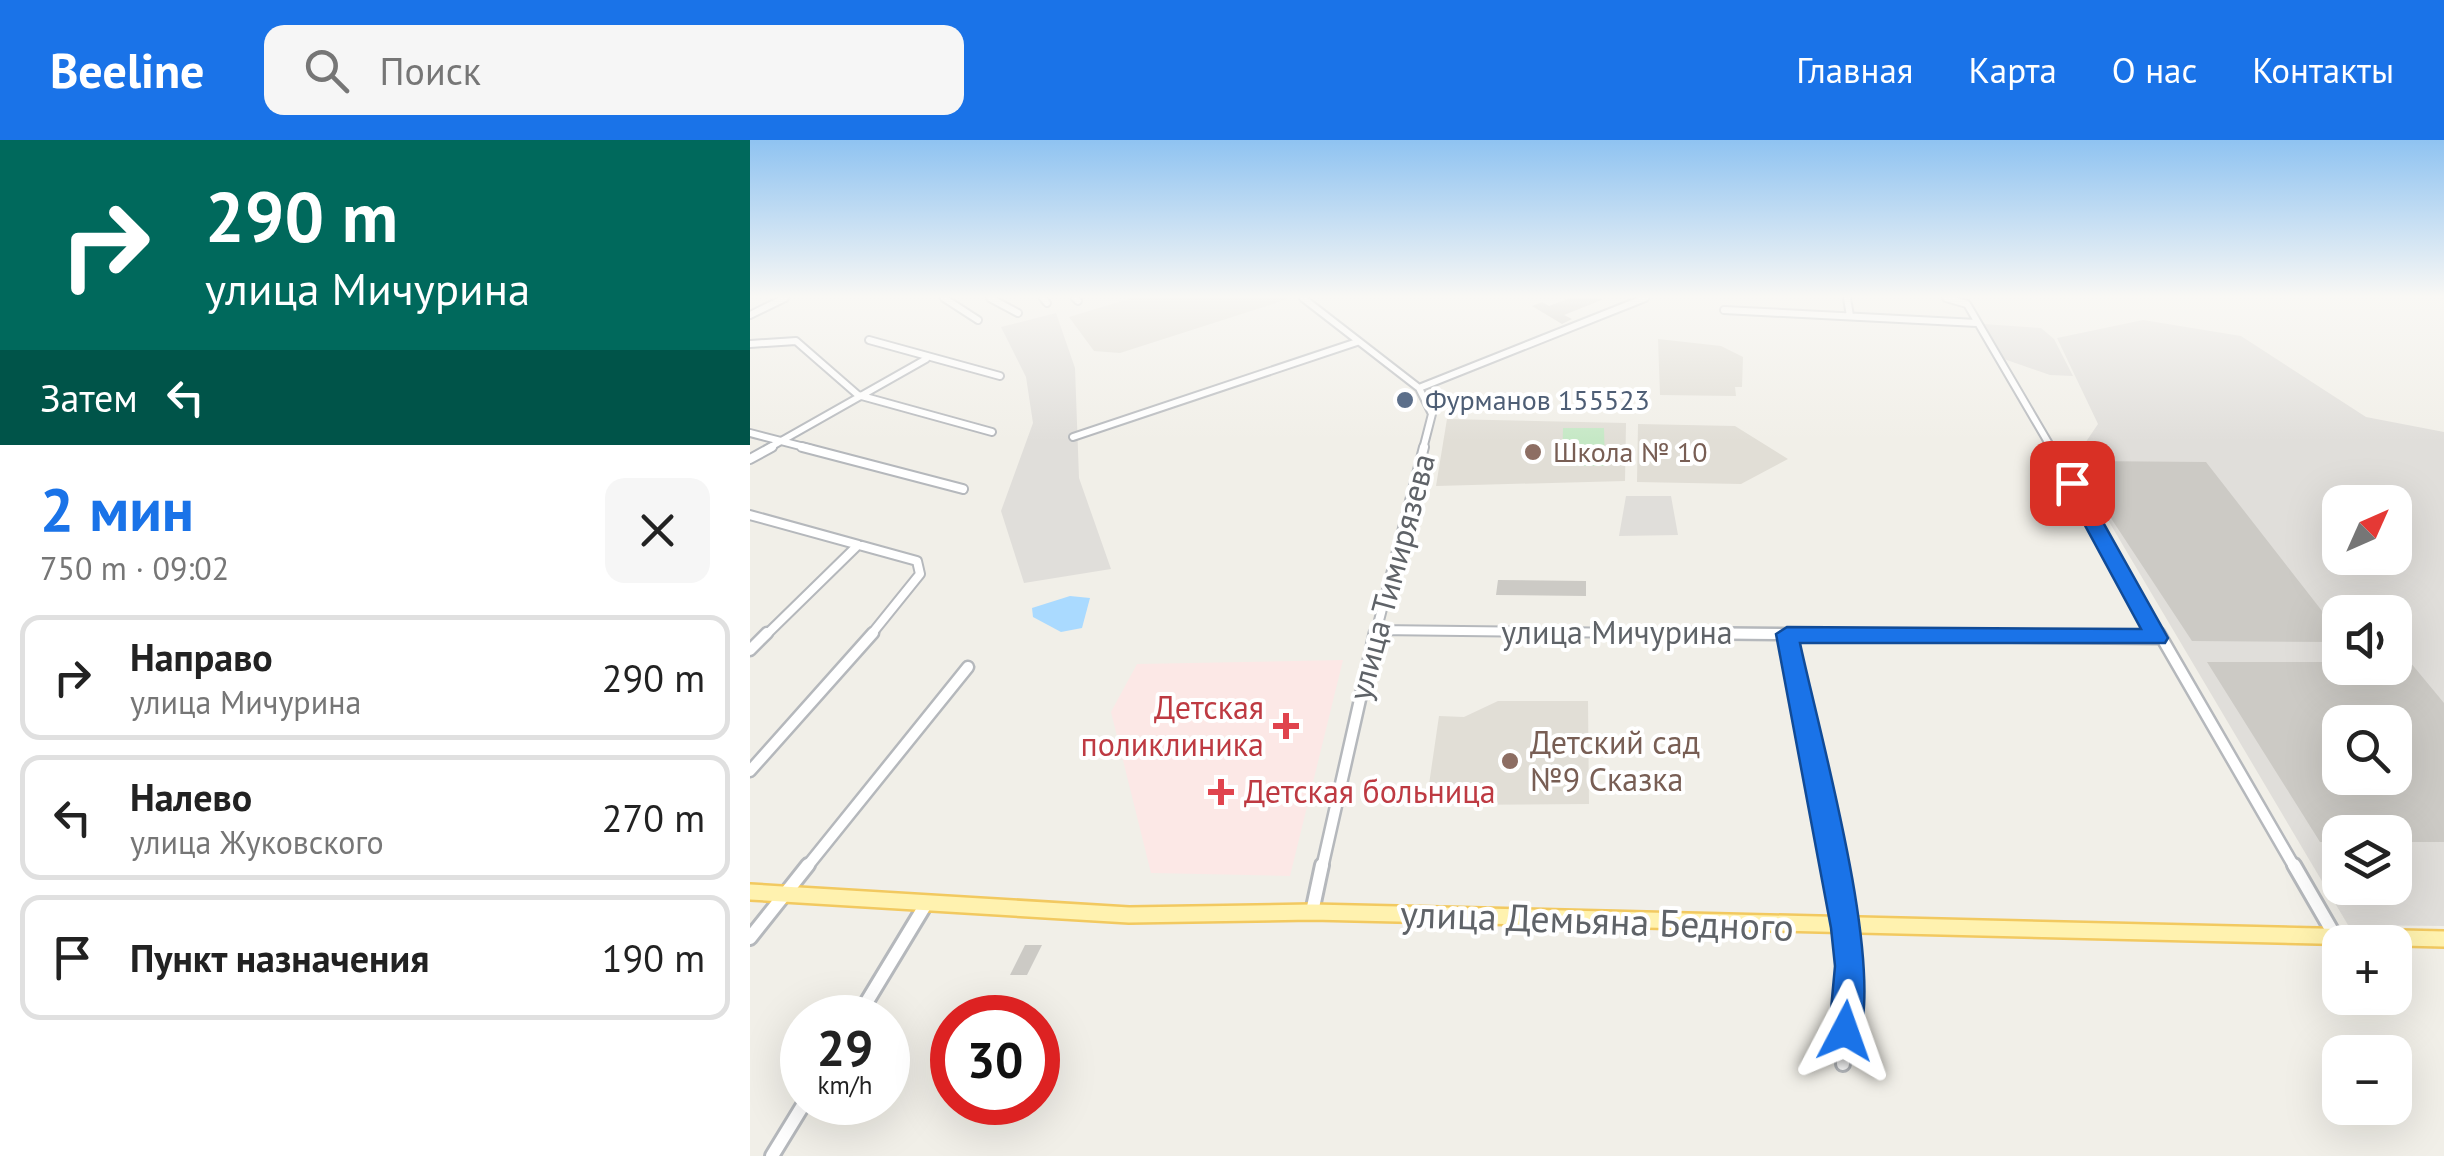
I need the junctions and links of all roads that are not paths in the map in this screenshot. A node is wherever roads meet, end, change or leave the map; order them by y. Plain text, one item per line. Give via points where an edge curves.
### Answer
1 (800, 345) edge
2 (885, 345) edge
3 (1347, 345) edge
4 (1362, 345) edge
5 (1526, 345) edge
6 (1989, 345) edge
7 (926, 359) junction
8 (1000, 376) dead end
9 (1419, 388) junction
10 (858, 395) junction
11 (750, 432) edge
12 (992, 432) dead end
13 (1072, 437) dead end
14 (776, 440) junction
15 (750, 459) edge
16 (963, 489) dead end
17 (753, 519) edge
18 (858, 545) junction
19 (1377, 630) junction
20 (1787, 634) junction
21 (2157, 638) junction
22 (750, 650) edge
23 (968, 667) dead end
24 (750, 770) edge
25 (750, 892) edge
26 (785, 893) junction
27 (926, 904) junction
28 (1312, 912) junction
29 (2328, 925) edge
30 (1846, 928) junction
31 (2322, 936) edge
32 (750, 938) edge
33 (2412, 938) edge
34 (2444, 939) edge
35 (871, 995) edge
36 (1843, 1064) dead end
37 (791, 1125) edge
38 (772, 1156) edge

1 - 10 street
2 - 7 street
3 - 13 street
4 - 9 street
5 - 9 street
6 - 21 street
7 - 8 street
7 - 10 street
9 - 19 street, улица Тимирязева via 1432,414 1430,432
10 - 12 street
10 - 14 street
11 - 14 street
14 - 15 street
14 - 16 street
17 - 18 street
18 - 22 street
18 - 24 street via 917,561 920,574
19 - 20 street, улица Мичурина
19 - 28 street, улица Тимирязева
20 - 21 street, улица Мичурина
20 - 30 street
21 - 29 street
23 - 26 street
25 - 26 main road, улица Демьяна Бедного
26 - 27 main road, улица Демьяна Бедного
26 - 32 street
27 - 28 main road, улица Демьяна Бедного via 1129,915
27 - 35 street
28 - 30 main road, улица Демьяна Бедного
30 - 31 main road, улица Демьяна Бедного
30 - 36 street
33 - 34 main road, улица Демьяна Бедного
37 - 38 street

